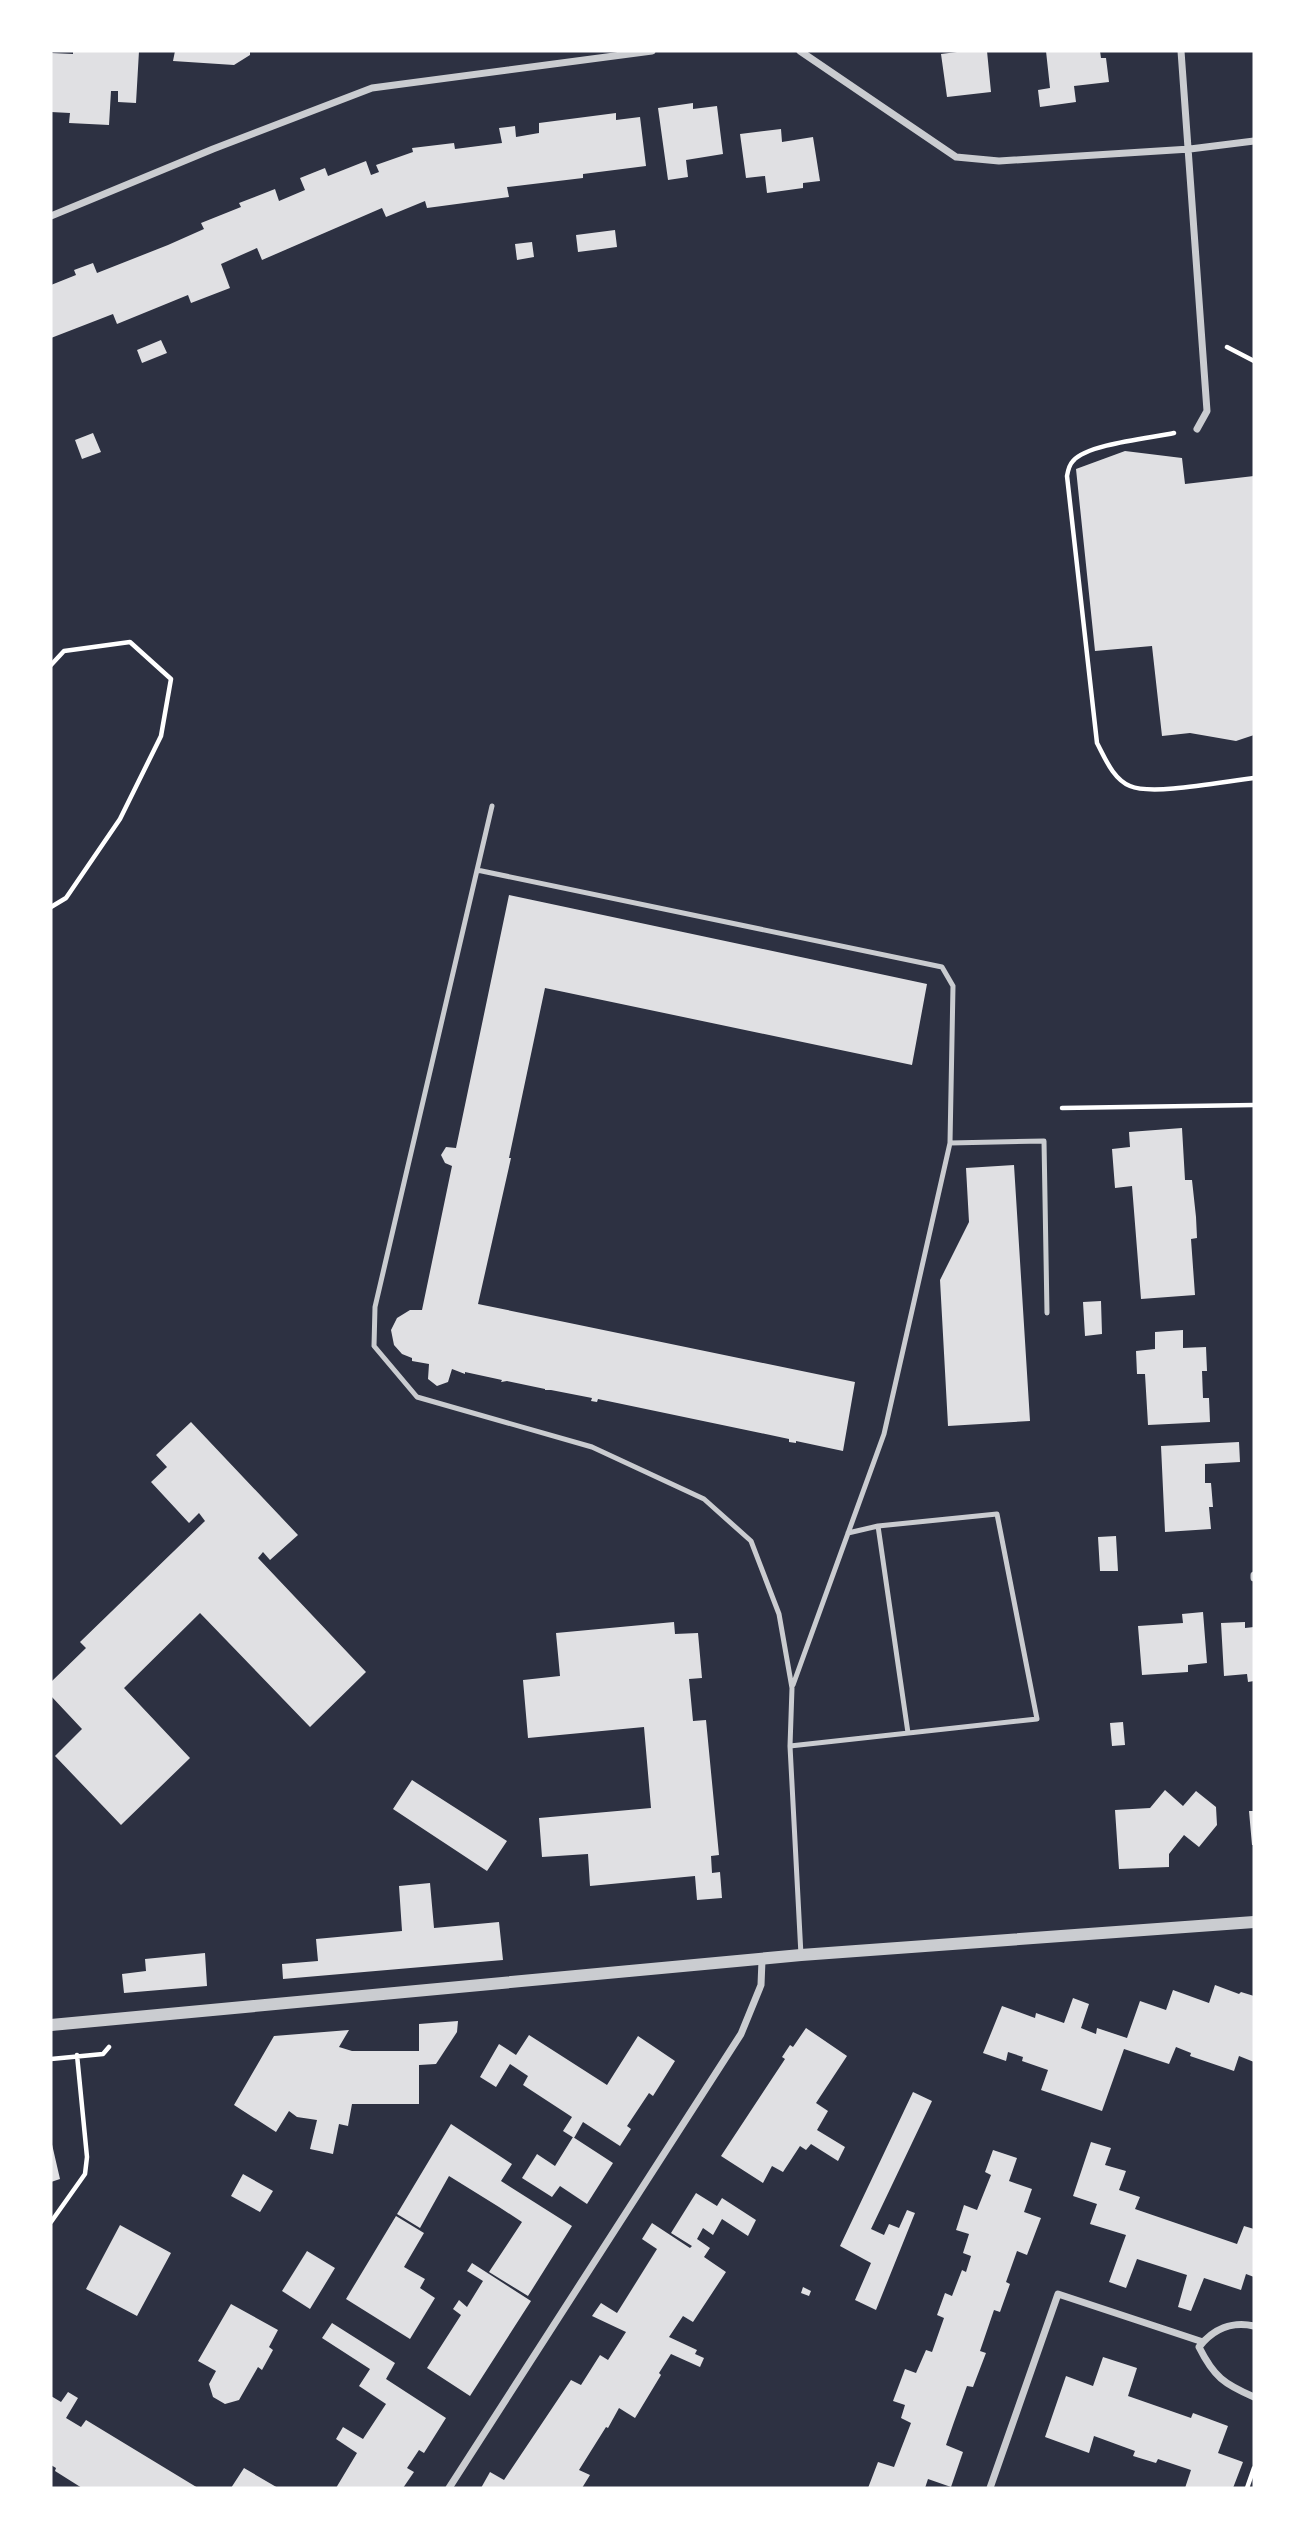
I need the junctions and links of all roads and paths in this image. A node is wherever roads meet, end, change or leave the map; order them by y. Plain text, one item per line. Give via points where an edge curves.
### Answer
1 (652, 51) edge
2 (800, 51) edge
3 (1181, 51) edge
4 (1254, 142) edge
5 (1190, 149) junction
6 (51, 216) edge
7 (1197, 429) joint
8 (51, 665) edge
9 (1254, 778) edge
10 (492, 806) dead end
11 (477, 870) junction
12 (51, 907) edge
13 (1254, 1105) edge
14 (1062, 1108) dead end
15 (950, 1143) junction
16 (1047, 1313) dead end
17 (878, 1526) junction
18 (848, 1534) junction
19 (792, 1688) junction
20 (908, 1733) junction
21 (790, 1746) junction
22 (1254, 1922) edge
23 (801, 1955) junction
24 (762, 1960) junction
25 (51, 2025) edge
26 (77, 2055) dead end
27 (51, 2222) edge
28 (1254, 2326) edge
29 (1203, 2342) junction
30 (1254, 2397) edge
31 (1254, 2468) edge
32 (449, 2488) edge
33 (990, 2488) edge
34 (1247, 2488) edge

1 - 6 street via 372,88
2 - 5 street via 956,157 999,160
3 - 5 street
4 - 5 street
5 - 7 street via 1208,411
7 - 9 path via 1089,450 1069,466 1097,743 1128,786 1147,790
8 - 12 path via 64,651 130,642 171,679 161,736 120,819 66,898
10 - 11 lane
11 - 15 lane via 942,967 953,986
11 - 19 lane via 376,1307 374,1346 417,1397 592,1447 704,1499 751,1541 779,1614
13 - 14 path
15 - 16 lane via 1044,1141
15 - 18 lane via 884,1434
17 - 18 lane
17 - 20 lane
17 - 20 lane via 996,1514 1037,1719
18 - 19 lane
19 - 21 lane
20 - 21 lane
21 - 23 lane
22 - 23 street
23 - 24 street
24 - 25 street
24 - 32 street via 761,1985 741,2034
26 - 27 path via 85,2174
28 - 29 street via 1221,2327
29 - 30 street via 1199,2347 1211,2371 1234,2389
29 - 33 street via 1058,2294
31 - 34 path

